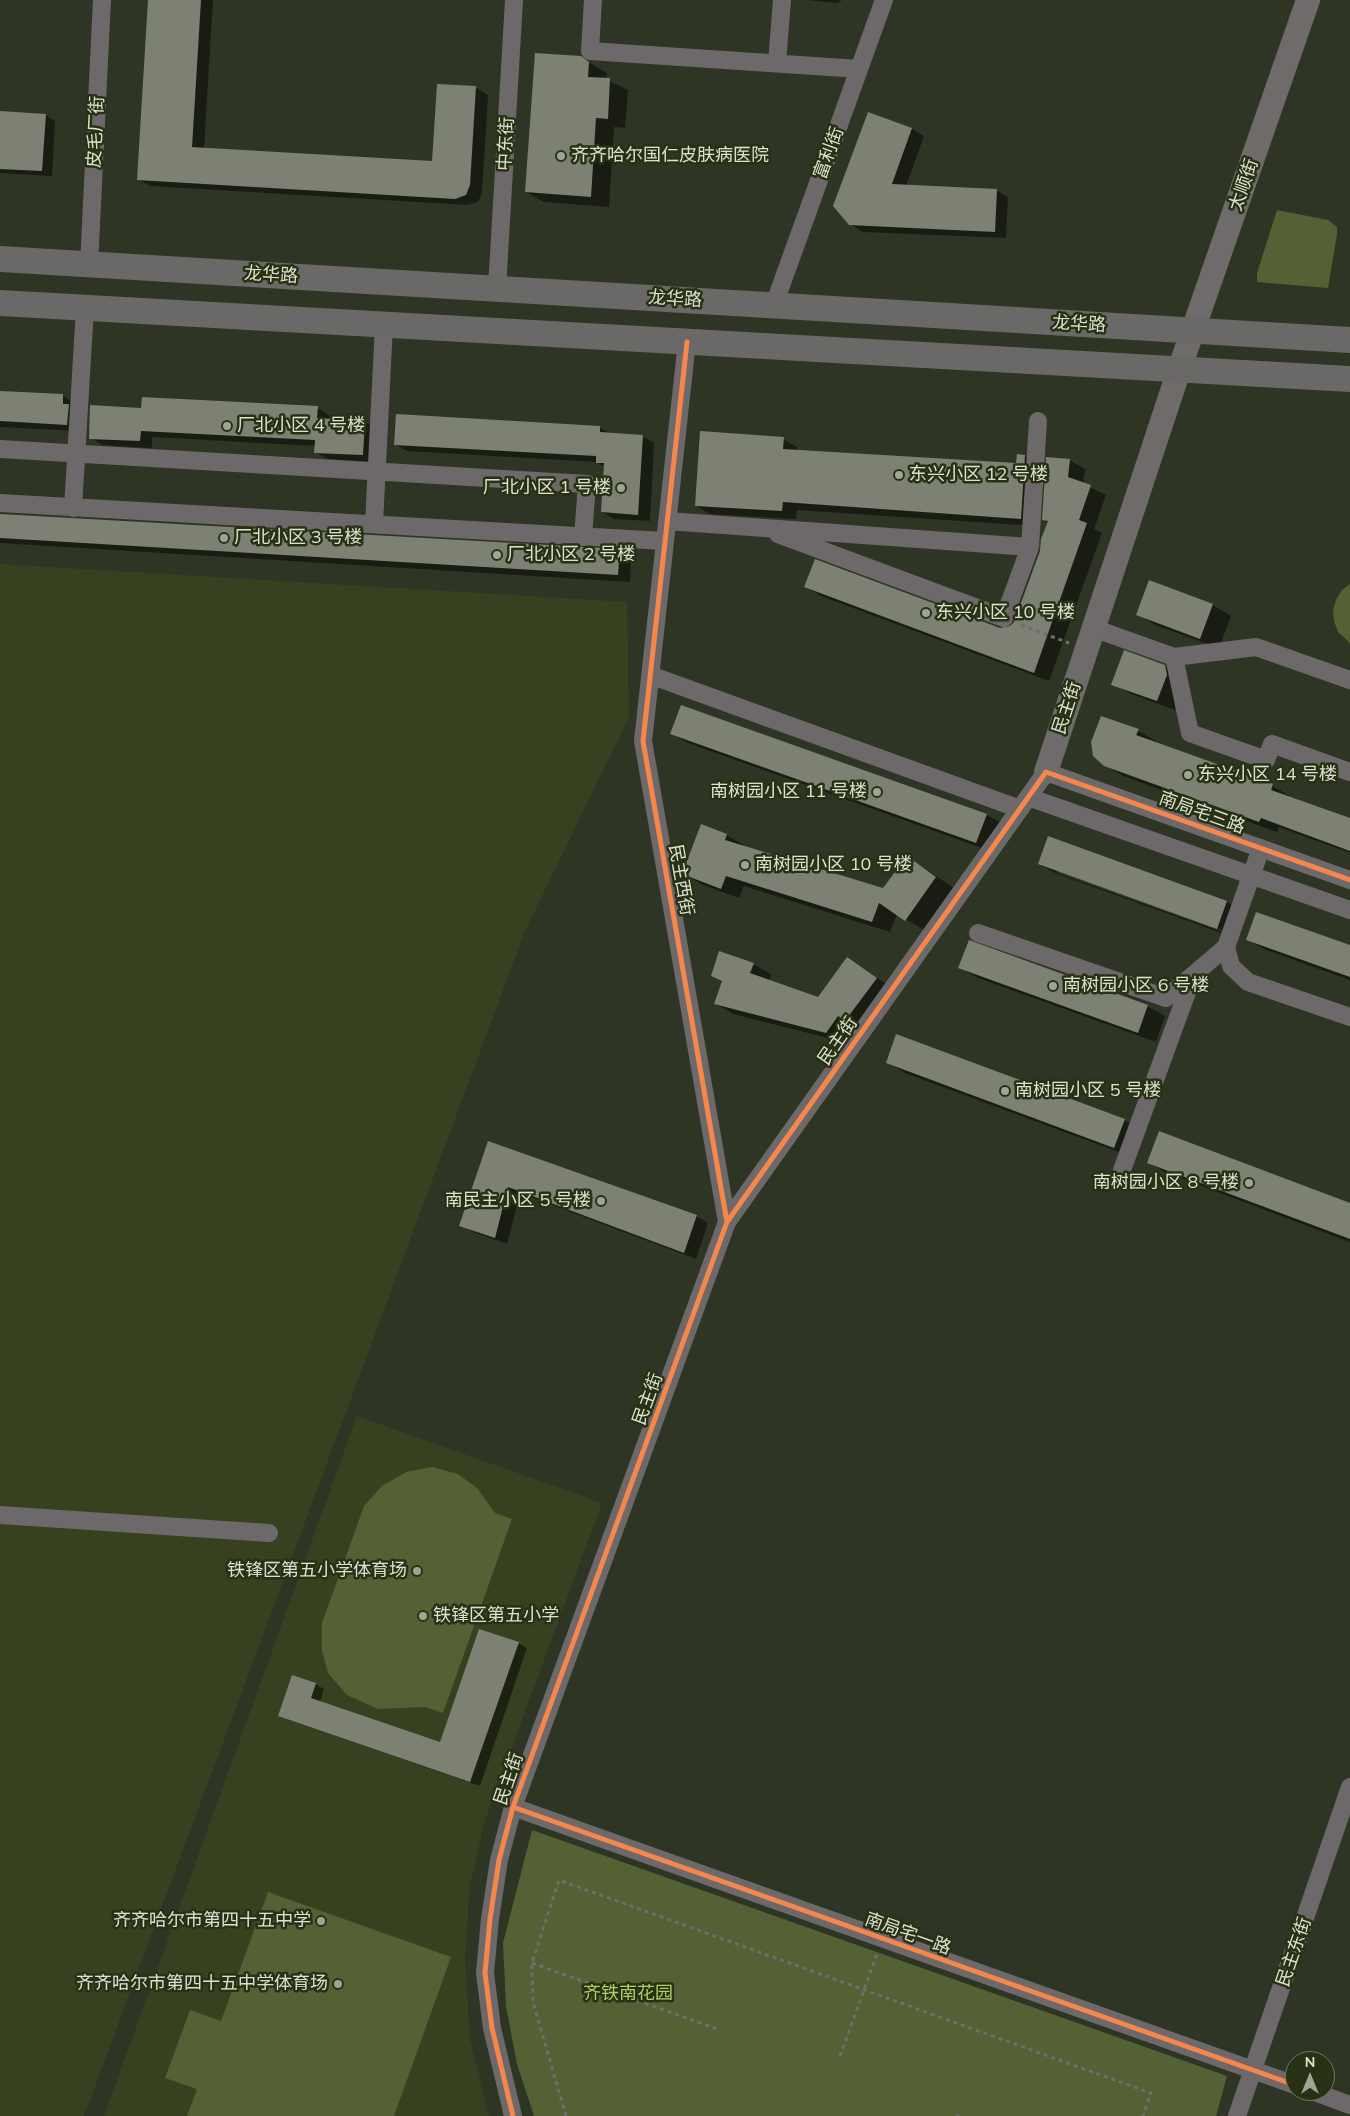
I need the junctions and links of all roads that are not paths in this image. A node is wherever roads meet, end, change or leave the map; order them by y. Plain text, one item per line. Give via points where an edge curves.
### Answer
1 (102, 0) edge
2 (514, 0) edge
3 (593, 0) edge
4 (782, 0) edge
5 (884, 0) edge
6 (1308, 0) edge
7 (778, 63) junction
8 (859, 69) junction
9 (0, 260) edge
10 (89, 265) junction
11 (497, 289) junction
12 (0, 303) edge
13 (774, 305) junction
14 (85, 308) junction
15 (384, 325) junction
16 (1193, 330) junction
17 (1350, 340) edge
18 (688, 342) junction
19 (1180, 370) junction
20 (1350, 379) edge
21 (1038, 421) dead end
22 (0, 449) edge
23 (76, 454) junction
24 (376, 471) junction
25 (0, 503) edge
26 (73, 508) junction
27 (667, 521) junction
28 (374, 524) junction
29 (760, 528) junction
30 (583, 537) junction
31 (664, 541) junction
32 (1030, 547) junction
33 (1090, 639) junction
34 (1174, 656) junction
35 (650, 675) junction
36 (1350, 680) edge
37 (1046, 772) junction
38 (1350, 772) edge
39 (1024, 803) junction
40 (1261, 848) junction
41 (1251, 875) junction
42 (1350, 880) edge
43 (1350, 910) edge
44 (978, 933) dead end
45 (1226, 947) junction
46 (1193, 975) junction
47 (1350, 1016) edge
48 (1122, 1170) dead end
49 (727, 1222) junction
50 (0, 1515) edge
51 (269, 1532) dead end
52 (1350, 1787) edge
53 (513, 1807) junction
54 (1253, 2070) junction
55 (1285, 2081) edge
56 (1335, 2099) edge
57 (1350, 2105) edge
58 (513, 2116) edge
59 (1237, 2116) edge

1 - 10 street, 皮毛厂街
2 - 11 street, 中东街
3 - 7 street via 590,51
4 - 7 street
5 - 8 street, 富利街
6 - 16 main road, 太顺街
7 - 8 street
8 - 13 street, 富利街
9 - 10 main road, 龙华路
10 - 11 main road, 龙华路
11 - 13 main road, 龙华路
12 - 14 main road
13 - 16 main road, 龙华路
14 - 15 main road
14 - 23 street
15 - 18 main road
15 - 24 street
16 - 17 main road, 龙华路
16 - 19 main road, 太顺街
18 - 19 main road
18 - 27 street, 民主西街
19 - 20 main road
19 - 33 main road, 民主街
21 - 32 street
22 - 23 street
23 - 24 street
23 - 26 street
24 - 28 street
24 - 30 street via 587,484
25 - 26 street
26 - 28 street
27 - 29 street
27 - 31 street, 民主西街
28 - 30 street
29 - 32 street
29 - 32 street via 1004,618
30 - 31 street
31 - 35 street, 民主西街
33 - 34 street
33 - 37 main road, 民主街
34 - 36 street via 1256,647
34 - 38 street via 1190,733 1266,760 1272,744
35 - 39 street
35 - 49 street, 民主西街 via 643,741
37 - 39 street, 民主街
37 - 40 street, 南局宅三路
39 - 41 street
39 - 49 street, 民主街
40 - 41 street
40 - 42 street, 南局宅三路
41 - 43 street
41 - 45 street
44 - 46 street via 1166,998
45 - 46 street
45 - 47 street via 1231,966 1248,982
46 - 48 street
49 - 53 street, 民主街
50 - 51 street
52 - 54 street, 民主东街
53 - 54 street, 南局宅一路
53 - 58 street, 民主街 via 499,1860 485,1973 492,2028
54 - 55 street, 南局宅一路
54 - 59 street, 民主东街
56 - 57 street

